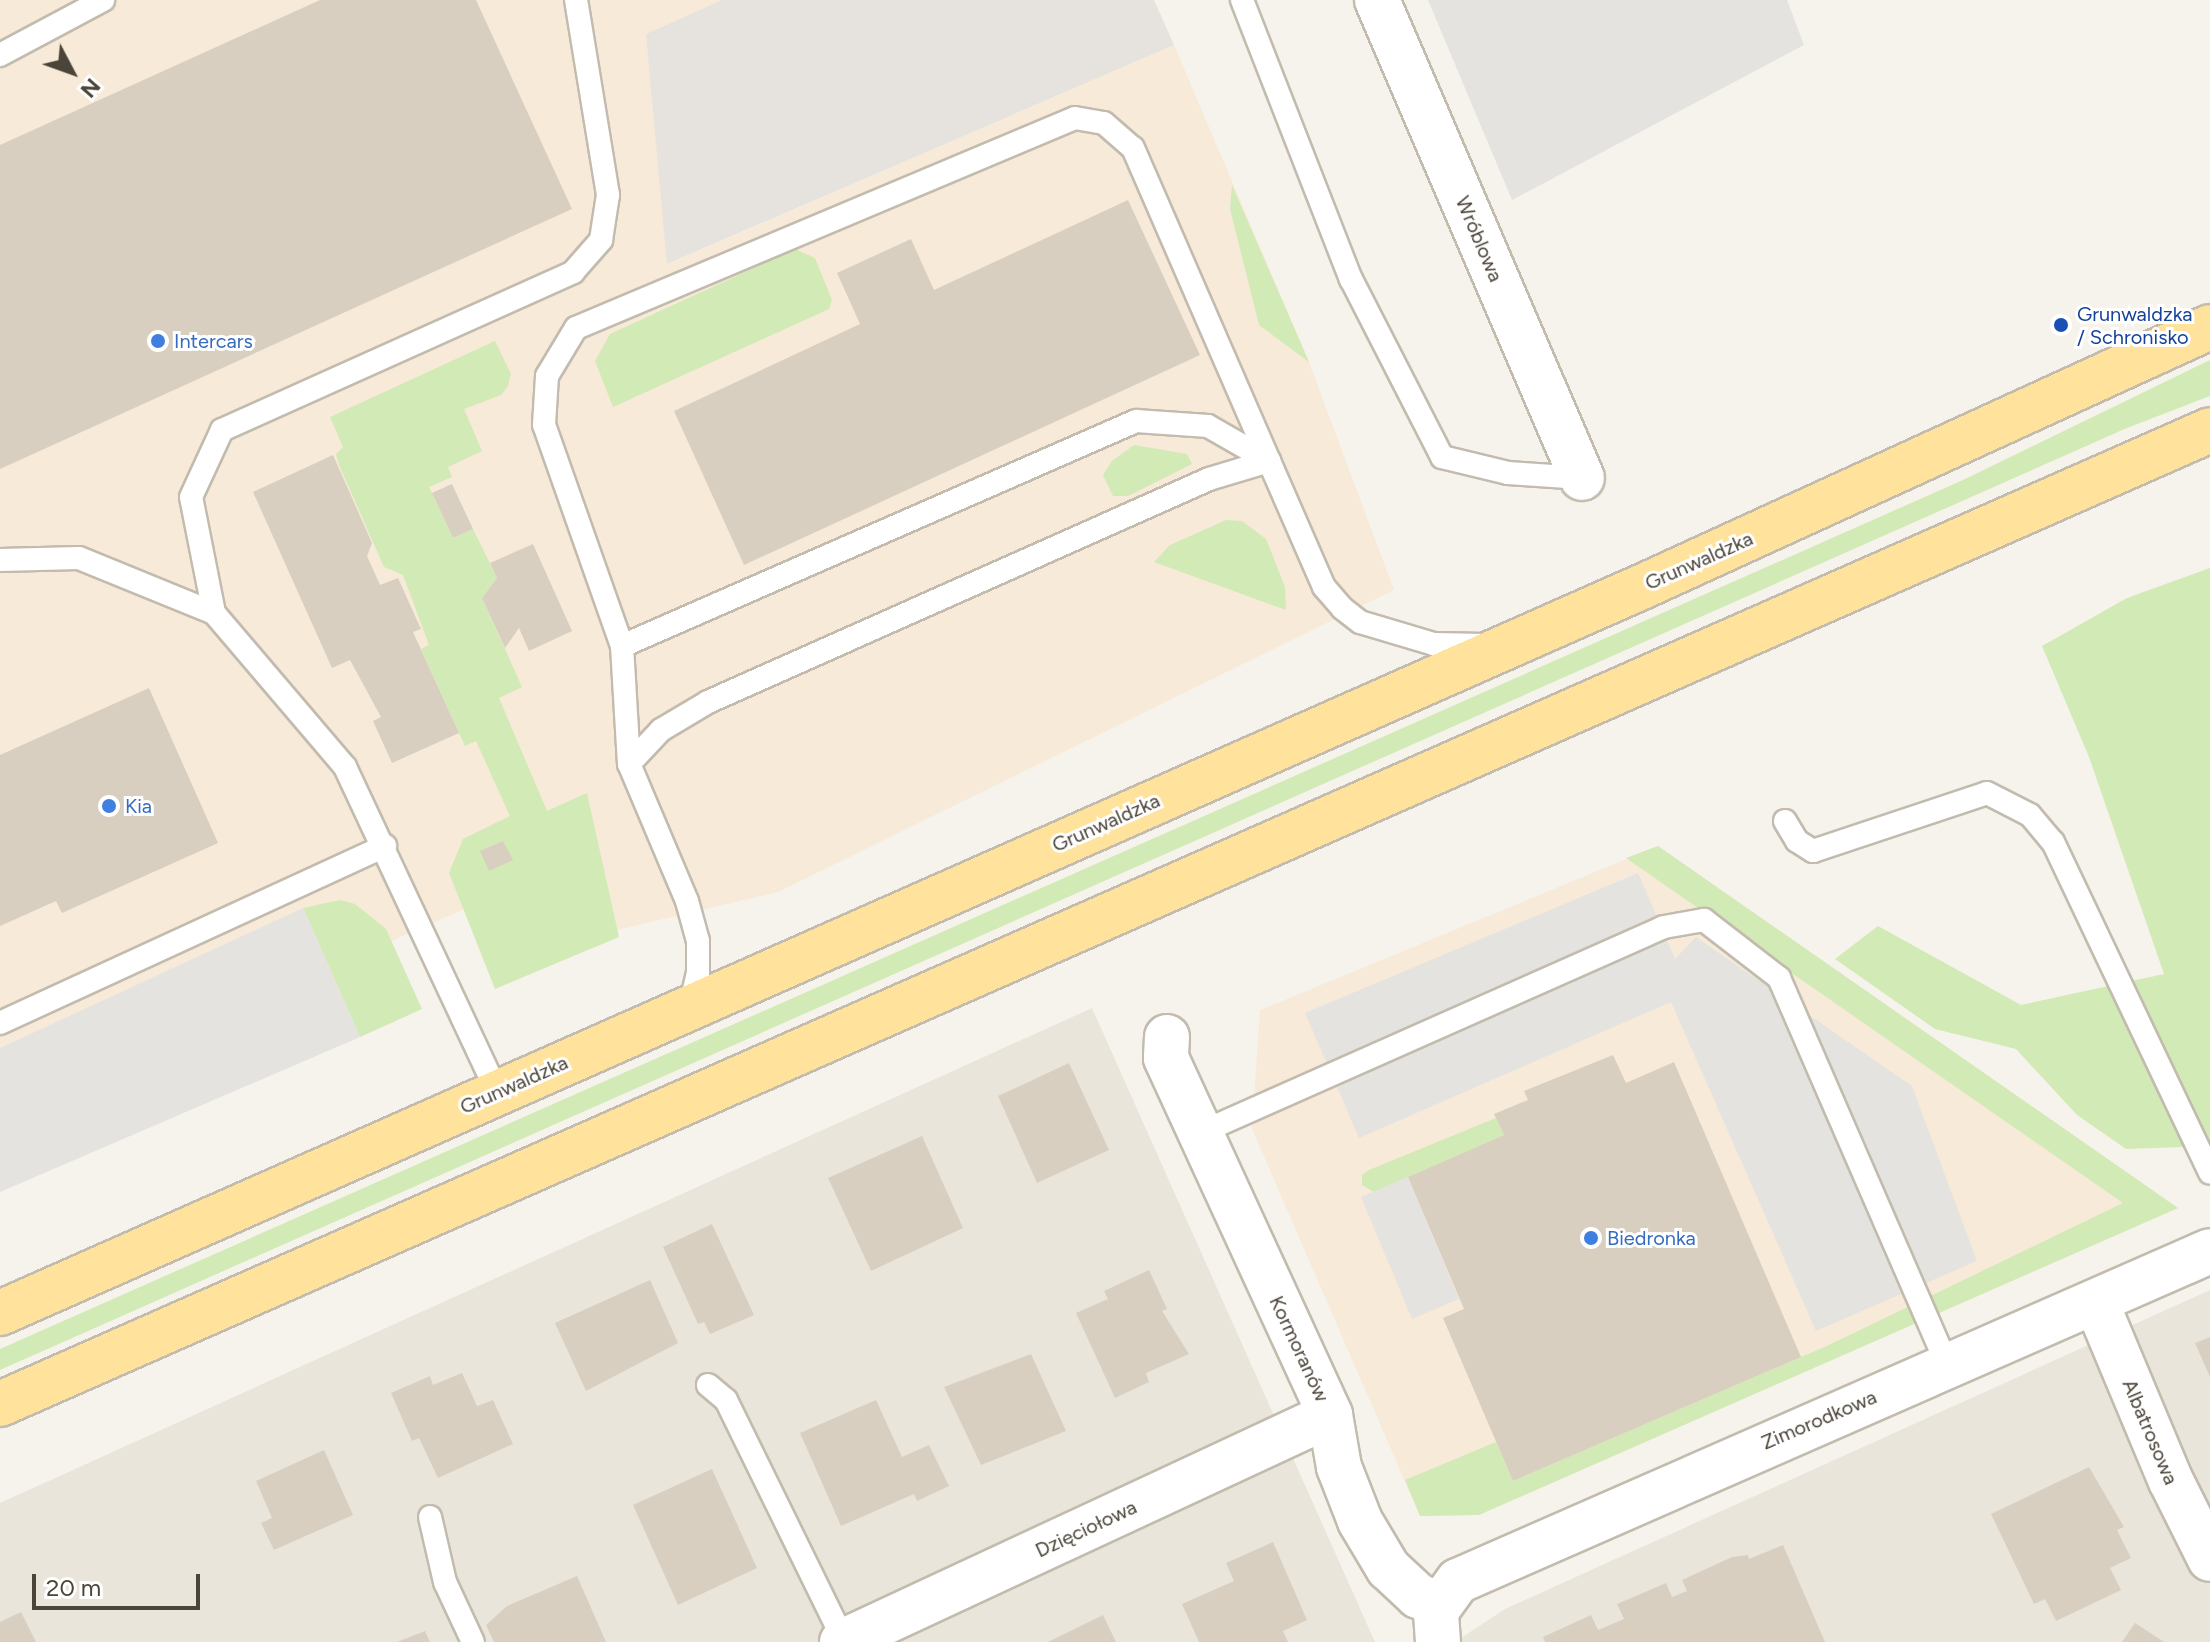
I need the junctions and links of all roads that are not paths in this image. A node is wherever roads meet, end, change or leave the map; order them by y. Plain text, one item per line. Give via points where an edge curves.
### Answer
1 (103, 0) edge
2 (576, 0) edge
3 (1242, 0) edge
4 (1377, 0) edge
5 (0, 55) edge
6 (2210, 327) edge
7 (2210, 430) edge
8 (1269, 461) junction
9 (1582, 478) joint
10 (0, 560) edge
11 (214, 613) junction
12 (1511, 645) junction
13 (622, 646) junction
14 (629, 764) junction
15 (1785, 821) dead end
16 (385, 846) junction
17 (690, 1007) junction
18 (0, 1023) edge
19 (1167, 1037) dead end
20 (497, 1092) junction
21 (1202, 1132) junction
22 (2210, 1173) edge
23 (2210, 1251) edge
24 (2096, 1302) junction
25 (0, 1313) edge
26 (1947, 1365) junction
27 (708, 1385) dead end
28 (0, 1404) edge
29 (1330, 1415) junction
30 (430, 1517) dead end
31 (2210, 1559) edge
32 (1439, 1623) edge
33 (843, 1641) edge
34 (473, 1642) edge

1 - 5 lane
2 - 11 lane via 608,195 601,240 573,272 222,430 191,497
3 - 9 lane via 1351,279 1442,457 1508,473
4 - 9 street, Wróblowa
6 - 12 main road, Grunwaldzka
7 - 28 main road
8 - 12 lane via 1324,587 1360,622 1434,644
8 - 13 lane via 1208,426 1136,421
8 - 13 lane via 1133,148 1104,123 1075,118 576,328 547,376 544,425
8 - 14 lane via 1209,479 708,702 661,730
10 - 11 lane via 79,558
11 - 16 lane via 345,767
12 - 17 main road, Grunwaldzka
13 - 14 lane
14 - 17 lane via 687,901 698,941
15 - 22 lane via 1797,841 1813,851 1987,793 2030,815 2053,842
16 - 18 lane
16 - 20 lane
17 - 20 main road, Grunwaldzka
19 - 21 street, Kormoranów via 1166,1058
20 - 25 main road, Grunwaldzka
21 - 26 lane via 1664,927 1704,920 1779,978
21 - 29 street, Kormoranów
23 - 24 street, Zimorodkowa
24 - 26 street, Zimorodkowa
24 - 31 street, Albatrosowa via 2171,1481
26 - 32 street, Zimorodkowa via 1458,1581
27 - 33 lane via 726,1400
29 - 32 street, Kormoranów via 1339,1467 1360,1521 1388,1568
29 - 33 street, Dzięciołowa
30 - 34 lane via 445,1582

